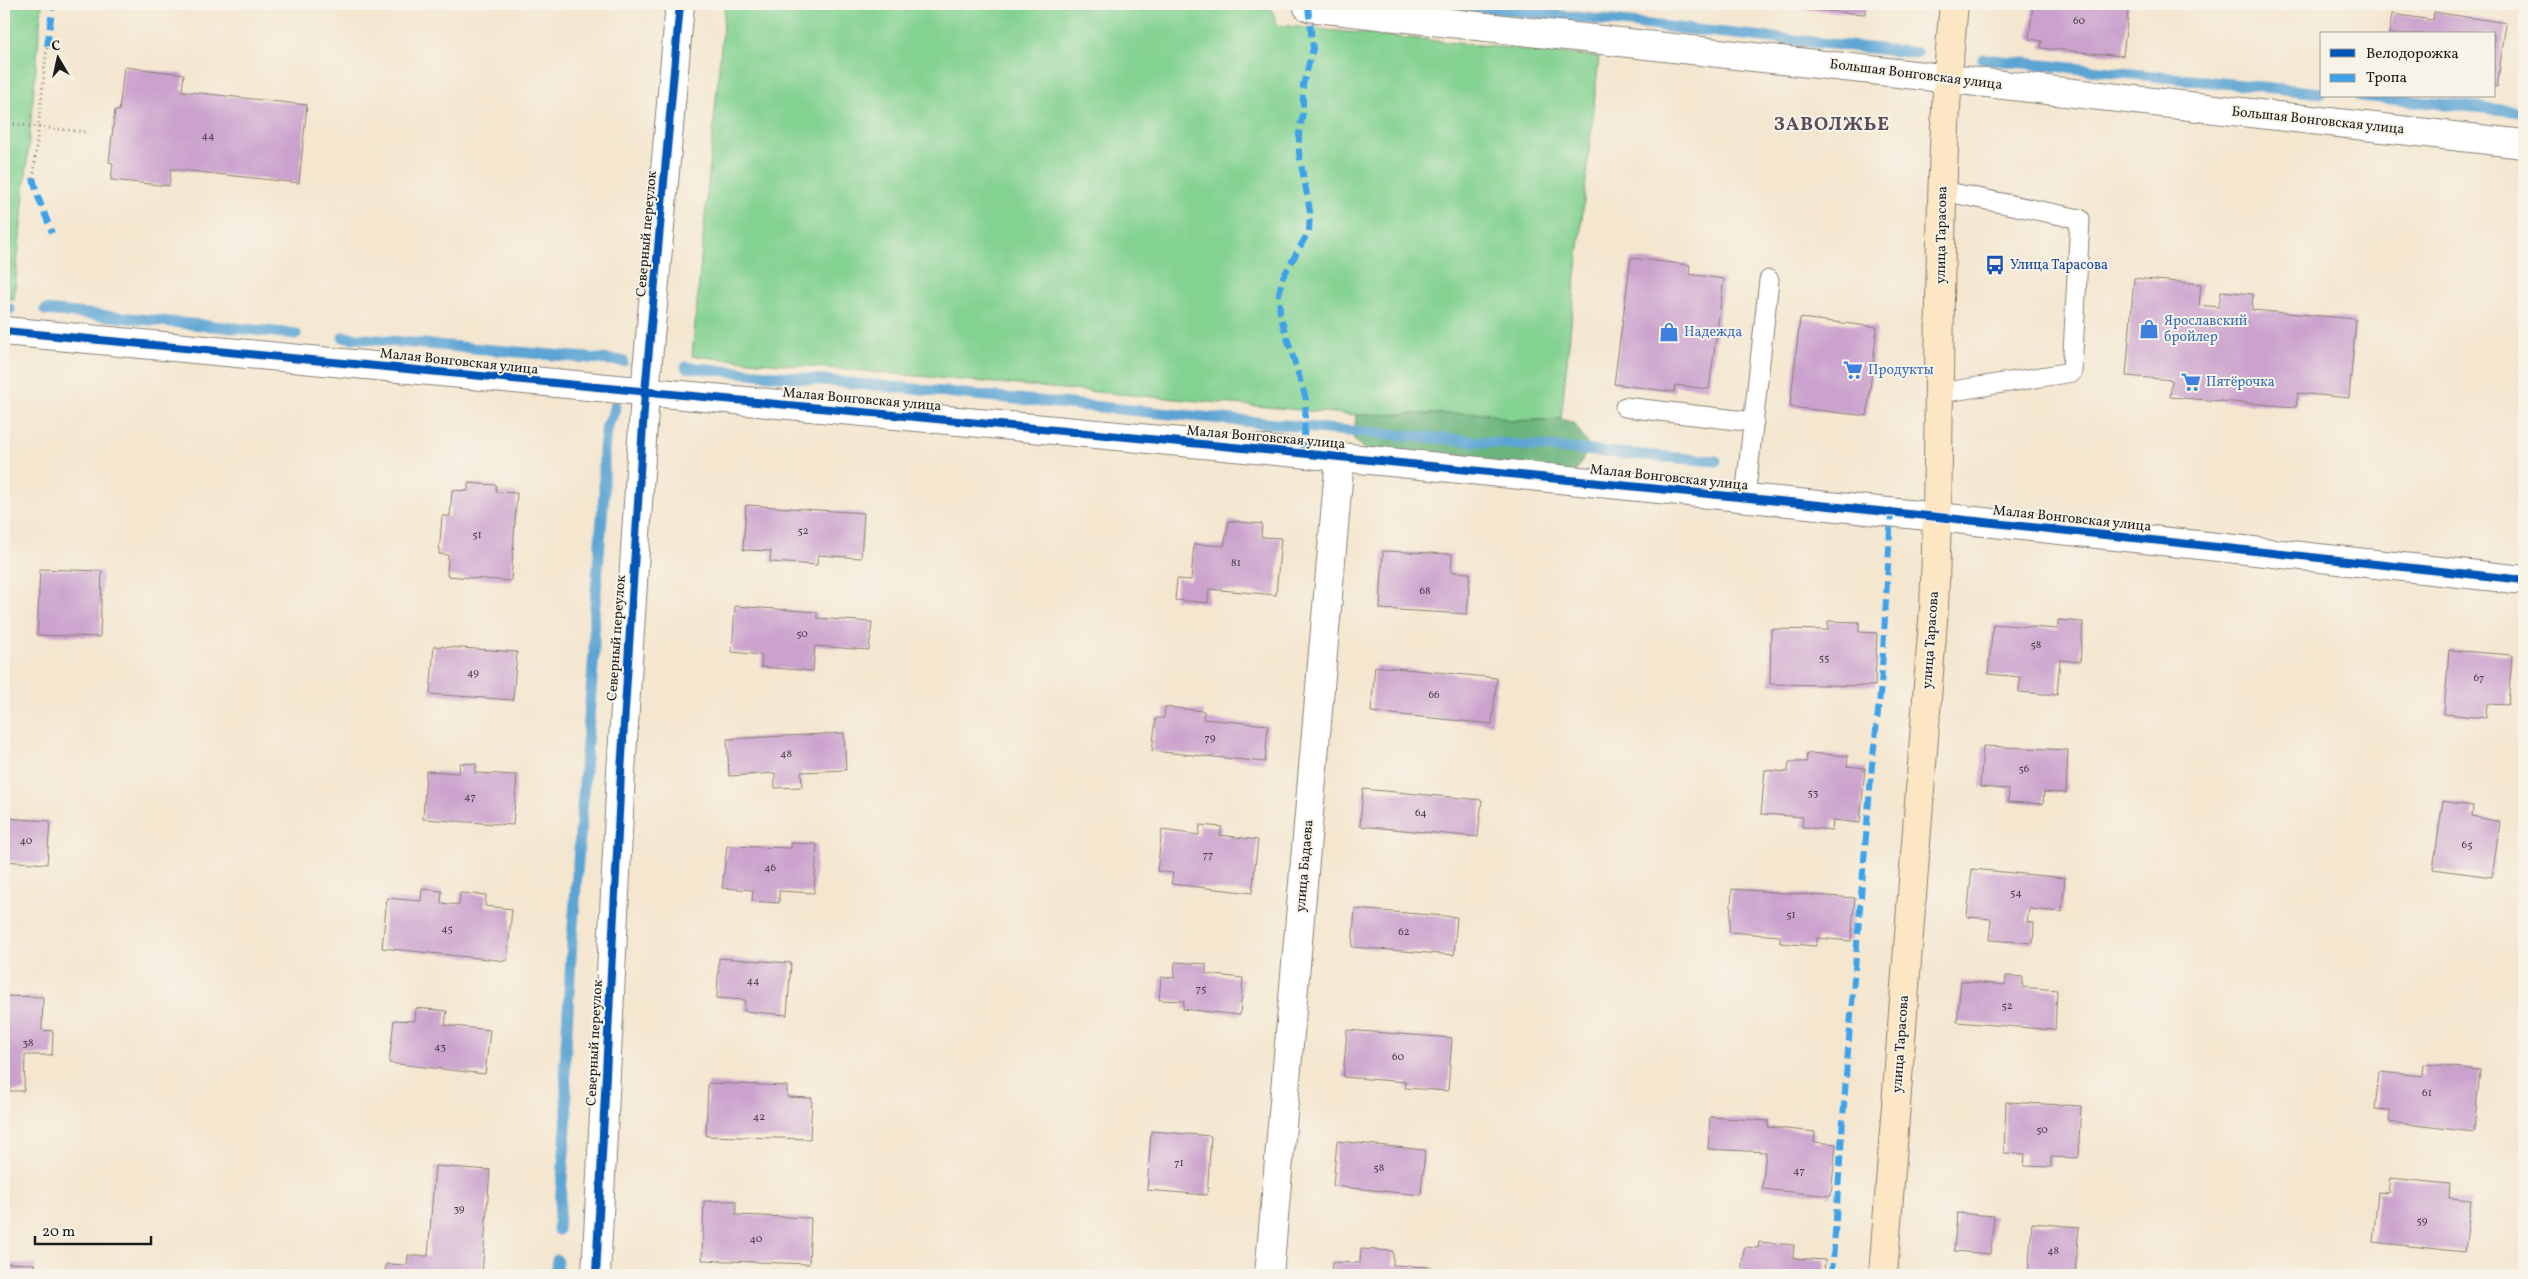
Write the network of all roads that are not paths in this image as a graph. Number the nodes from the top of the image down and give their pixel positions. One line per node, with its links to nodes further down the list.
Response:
1 (680, 4): 9 (street, Северный переулок)
2 (1954, 4): 4 (street, улица Тарасова)
3 (1308, 5): 4 (street, Большая Вонговская улица)
4 (1947, 79): 5 (street, Большая Вонговская улица); 6 (street, улица Тарасова)
5 (2524, 144)
6 (1943, 191): 10 (street, улица Тарасова); 10 (lane)
7 (1769, 280): 12 (lane)
8 (4, 331): 9 (street, Малая Вонговская улица)
9 (645, 393): 13 (street, Малая Вонговская улица); 17 (street, Северный переулок)
10 (1940, 393): 15 (street, улица Тарасова)
11 (1625, 407): 12 (lane)
12 (1754, 422): 14 (lane)
13 (1340, 457): 14 (street, Малая Вонговская улица); 18 (street, улица Бадаева)
14 (1745, 498): 15 (street, Малая Вонговская улица)
15 (1938, 517): 16 (street, Малая Вонговская улица); 19 (street, улица Тарасова)
16 (2524, 580)
17 (596, 1275)
18 (1269, 1275)
19 (1883, 1275)

